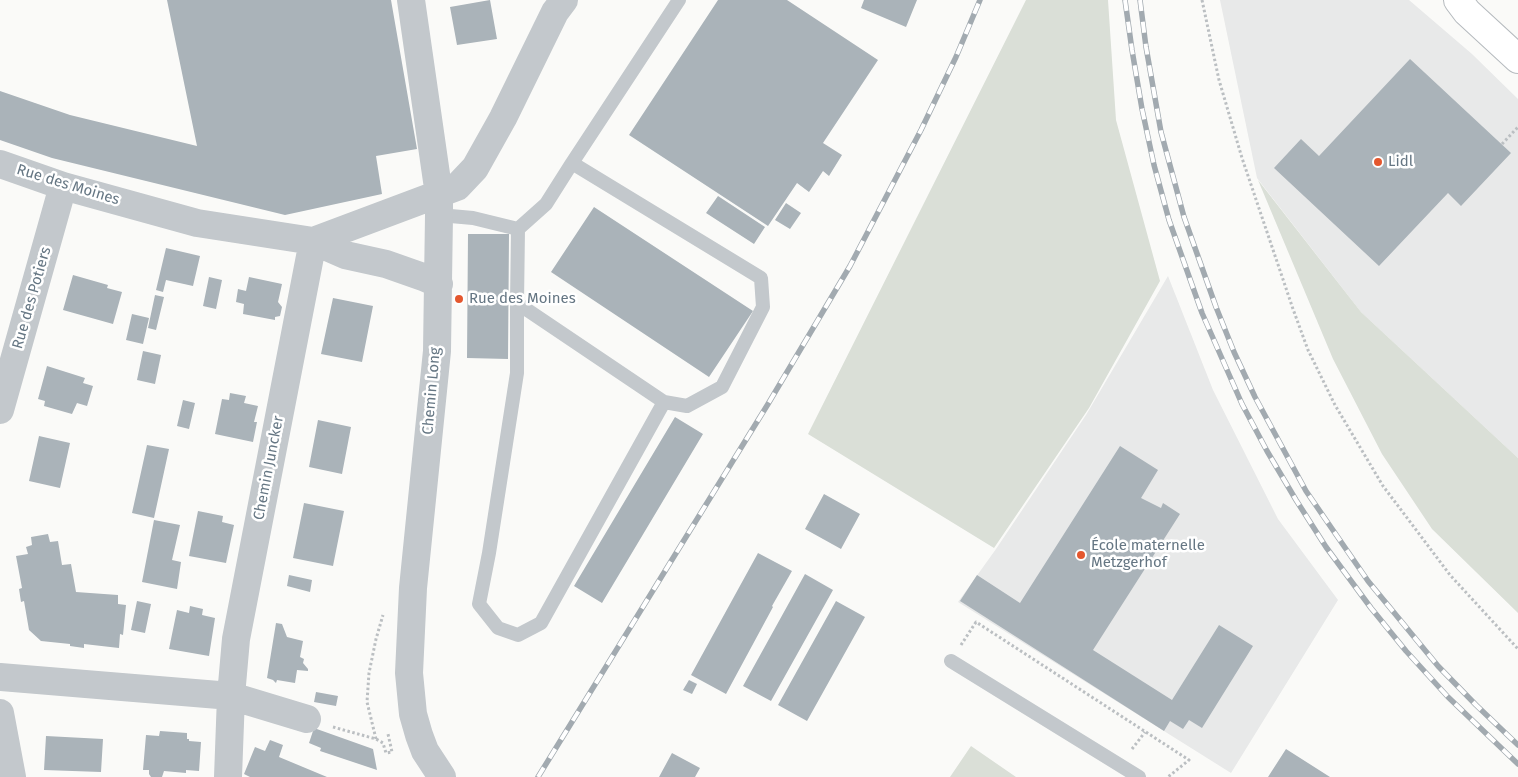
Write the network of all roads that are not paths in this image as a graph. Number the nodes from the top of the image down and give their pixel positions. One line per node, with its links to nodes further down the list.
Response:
1 (411, 0): 9 (street, Chemin Long)
2 (564, 0): 9 (street, Rue des Moines)
3 (680, 0): 6 (lane)
4 (1458, 0): 5 (main road)
5 (1518, 59)
6 (572, 163): 10 (lane); 14 (lane)
7 (0, 164): 8 (street, Rue des Moines)
8 (63, 186): 11 (street, Rue des Moines); 15 (street, Rue des Potiers)
9 (439, 205): 10 (lane); 11 (street, Rue des Moines); 12 (street, Chemin Long)
10 (518, 229): 13 (lane)
11 (313, 241): 12 (street, Rue des Moines); 18 (street, Chemin Juncker)
12 (439, 284): 23 (street, Chemin Long)
13 (518, 303): 14 (lane); 14 (lane)
14 (664, 402)
15 (0, 410)
16 (951, 661): 24 (lane)
17 (0, 677): 18 (street)
18 (231, 696): 20 (street); 22 (street, Chemin Juncker)
19 (0, 717): 21 (street)
20 (307, 719)
21 (12, 777)
22 (228, 777)
23 (442, 777)
24 (1139, 777)

